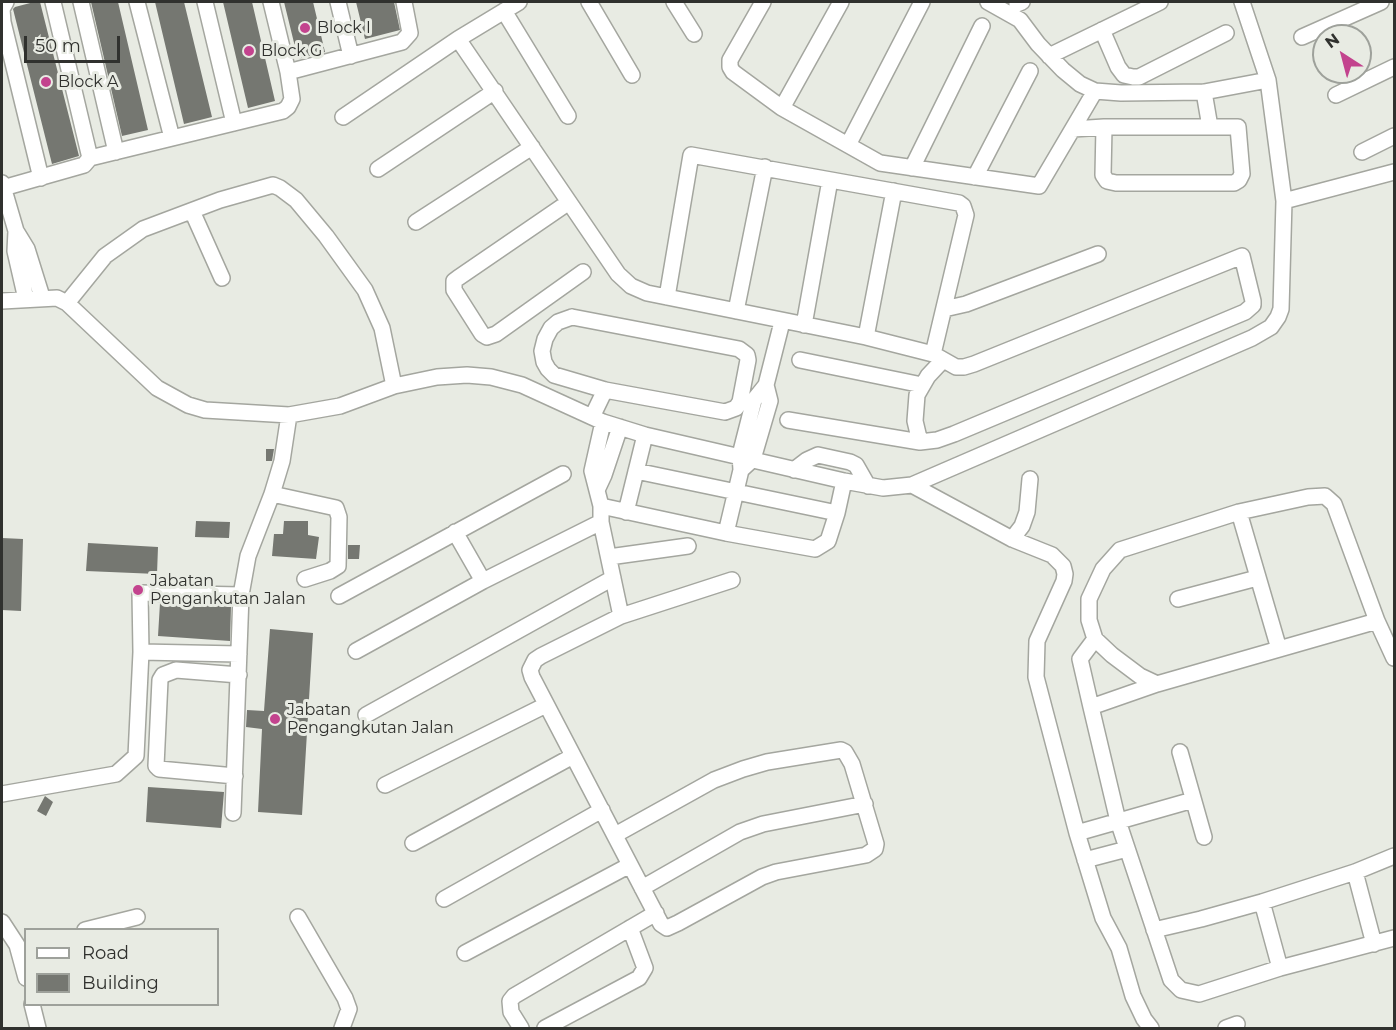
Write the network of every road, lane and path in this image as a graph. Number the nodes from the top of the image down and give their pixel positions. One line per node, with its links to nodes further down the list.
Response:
1 (6, 2): 22 (street)
2 (53, 2): 53 (street)
3 (81, 2): 51 (street)
4 (137, 2): 48 (street)
5 (205, 2): 43 (street)
6 (271, 2): 33 (street)
7 (338, 2): 29 (street)
8 (404, 2): 29 (street)
9 (519, 2): 20 (street)
10 (589, 2): 34 (street)
11 (674, 2): 26 (street)
12 (763, 2): 40 (street)
13 (841, 2): 40 (street)
14 (922, 2): 49 (street)
15 (988, 2): 21 (street)
16 (1018, 2): 21 (street)
17 (1160, 2): 24 (street)
18 (1242, 2): 35 (street)
19 (1381, 2): 27 (street)
20 (504, 11): 28 (street); 41 (street)
21 (1020, 20): 30 (street)
22 (2, 23): 59 (street)
23 (982, 26): 55 (street)
24 (1102, 30): 25 (street); 30 (street)
25 (1226, 33)
26 (694, 34)
27 (1302, 37)
28 (458, 39): 36 (street); 42 (street)
29 (351, 56): 33 (street)
30 (1049, 56): 37 (street)
31 (1395, 67): 39 (street)
32 (1030, 71): 58 (street)
33 (288, 72): 43 (street)
34 (632, 75)
35 (1268, 80): 38 (street); 63 (street)
36 (495, 91): 50 (street); 56 (street)
37 (1095, 91): 38 (street); 46 (street)
38 (1204, 92): 45 (street)
39 (1336, 95)
40 (782, 108): 49 (street)
41 (568, 116)
42 (343, 117)
43 (234, 123): 48 (street)
44 (1104, 127): 45 (street); 45 (street); 46 (street)
45 (1210, 127)
46 (1073, 129): 58 (street)
47 (1395, 136): 52 (street)
48 (172, 138): 51 (street)
49 (848, 145): 55 (street)
50 (532, 147): 64 (street); 66 (street)
51 (116, 152): 53 (street)
52 (1362, 152)
53 (90, 158): 59 (street)
54 (765, 167): 60 (street); 72 (street); 77 (street)
55 (912, 168): 58 (street)
56 (378, 169)
57 (1395, 172): 63 (street)
58 (975, 177)
59 (41, 178): 61 (street)
60 (830, 180): 62 (street); 79 (street)
61 (2, 185): 67 (street)
62 (894, 191): 76 (street); 80 (street)
63 (1284, 201): 98 (street)
64 (569, 202): 69 (street); 72 (street)
65 (192, 211): 70 (street); 75 (street); 84 (street)
66 (416, 222)
67 (16, 231): 71 (street); 73 (street)
68 (1098, 254): 76 (street)
69 (583, 273)
70 (222, 278)
71 (42, 297): 73 (street); 75 (street)
72 (667, 297): 77 (street)
73 (26, 299): 74 (street)
74 (2, 301)
75 (67, 303): 86 (street)
76 (944, 309): 81 (street)
77 (736, 311): 78 (street)
78 (782, 321): 79 (street); 92 (street)
79 (804, 325): 80 (street)
80 (866, 337): 81 (street)
81 (938, 357): 83 (street); 91 (street)
82 (800, 360): 83 (street)
83 (922, 385): 91 (street)
84 (394, 386): 86 (street); 87 (street)
85 (605, 390): 85 (street); 87 (street)
86 (289, 415): 102 (street)
87 (598, 419): 89 (street); 100 (street)
88 (788, 420): 91 (street)
89 (620, 427): 90 (street); 100 (street)
90 (645, 435): 92 (street); 94 (street)
91 (920, 442)
92 (745, 461): 93 (street); 101 (street)
93 (794, 470): 97 (street); 99 (street)
94 (636, 471): 101 (street); 104 (street)
95 (563, 474): 108 (street)
96 (1030, 479): 110 (street)
97 (844, 482): 99 (street); 106 (street)
98 (912, 485): 99 (street); 110 (street)
99 (868, 486)
100 (597, 490): 103 (street)
101 (736, 492): 106 (street); 109 (street)
102 (272, 494): 115 (street); 118 (street)
103 (601, 506): 104 (street); 107 (street)
104 (626, 512): 109 (street)
105 (1239, 512): 114 (street); 122 (street); 123 (street)
106 (837, 513): 109 (street)
107 (601, 522): 112 (street); 117 (street)
108 (455, 532): 117 (street); 119 (street)
109 (726, 533)
110 (1012, 539): 144 (street)
111 (688, 546): 112 (street)
112 (609, 557): 113 (street)
113 (613, 578): 121 (street); 133 (street)
114 (1257, 578): 120 (street); 124 (street)
115 (305, 579)
116 (732, 580): 121 (street)
117 (483, 581): 125 (street)
118 (241, 595): 126 (street); 127 (street)
119 (339, 596)
120 (1178, 599)
121 (621, 616): 131 (street)
122 (1377, 621): 124 (street); 128 (street)
123 (1095, 639): 130 (street); 132 (street)
124 (1279, 649): 130 (street)
125 (356, 651)
126 (141, 652): 127 (street); 138 (street)
127 (239, 654): 129 (street)
128 (1395, 658)
129 (239, 675): 136 (street); 136 (street)
130 (1158, 684): 132 (street)
131 (546, 705): 135 (street); 137 (street)
132 (1091, 707): 143 (street)
133 (366, 715)
134 (1180, 752): 139 (street)
135 (573, 756): 141 (street); 147 (street)
136 (235, 776): 142 (street)
137 (385, 785)
138 (2, 794)
139 (1193, 800): 143 (street); 146 (street)
140 (864, 804): 145 (street); 153 (street); 156 (street)
141 (602, 810): 145 (street); 154 (street)
142 (233, 813)
143 (1118, 821): 144 (street); 148 (street)
144 (1077, 833): 150 (street)
145 (615, 835): 151 (street)
146 (1204, 837)
147 (412, 843)
148 (1127, 849): 150 (street); 162 (street)
149 (1395, 856): 152 (street)
150 (1085, 860): 174 (street)
151 (630, 865): 153 (street); 166 (street)
152 (1355, 872): 155 (street); 165 (street)
153 (642, 888): 156 (street)
154 (444, 899)
155 (1263, 902): 162 (street); 168 (street)
156 (656, 913): 161 (street)
157 (298, 917): 171 (street)
158 (137, 918): 160 (street)
159 (2, 921): 164 (street)
160 (94, 928)
161 (630, 928): 172 (street); 173 (street)
162 (1154, 930): 168 (street)
163 (1395, 938): 165 (street)
164 (21, 944): 167 (street)
165 (1374, 944): 168 (street)
166 (465, 953)
167 (24, 964)
168 (1280, 968)
169 (32, 1006): 170 (street)
170 (38, 1029)
171 (342, 1029)
172 (521, 1029)
173 (545, 1029)
174 (1151, 1029)

